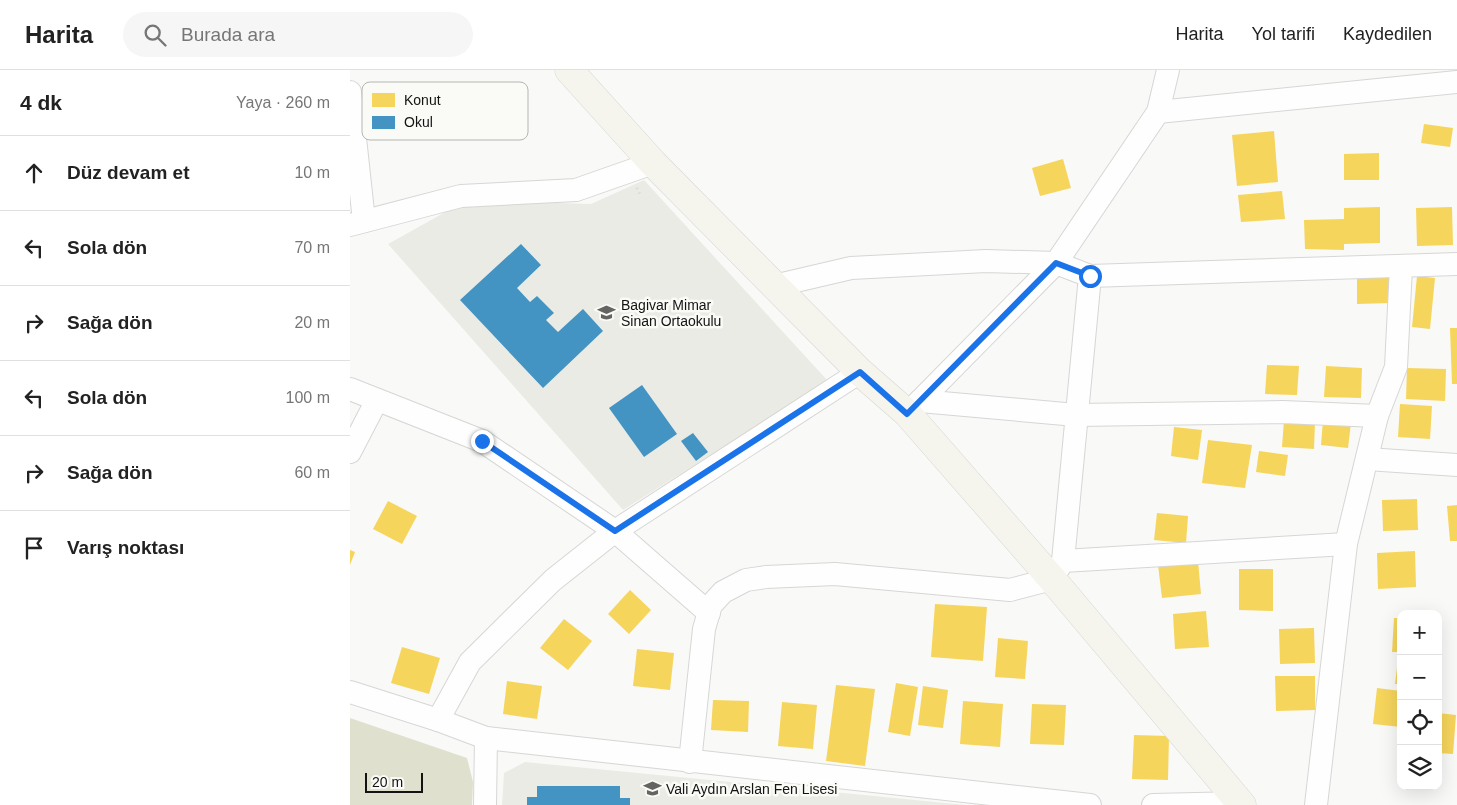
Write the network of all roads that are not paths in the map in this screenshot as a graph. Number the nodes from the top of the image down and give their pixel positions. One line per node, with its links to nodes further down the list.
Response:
1 (569, 70): 6 (street)
2 (1168, 70): 5 (street)
3 (1457, 82): 5 (street)
4 (350, 92): 7 (street)
5 (1158, 112): 8 (street)
6 (653, 164): 7 (street); 12 (street)
7 (357, 223)
8 (1056, 263): 11 (street); 12 (street); 16 (street)
9 (1457, 264): 10 (street)
10 (1401, 266): 11 (street); 18 (street)
11 (1090, 276): 17 (street)
12 (774, 286): 13 (street)
13 (860, 372): 16 (street); 22 (street)
14 (350, 388): 15 (street)
15 (378, 400): 19 (street); 22 (street)
16 (913, 407): 17 (street); 24 (street)
17 (1076, 415): 18 (street); 24 (street)
18 (1377, 416): 20 (street)
19 (350, 452)
20 (1366, 459): 21 (street); 23 (street)
21 (1457, 465)
22 (615, 531): 25 (street); 27 (street)
23 (1346, 544): 24 (street); 34 (street)
24 (1057, 570): 25 (street); 30 (street)
25 (709, 612): 29 (street)
26 (350, 692): 27 (street)
27 (438, 720): 28 (street)
28 (486, 738): 29 (street); 31 (street)
29 (690, 762): 32 (street)
30 (1241, 804): 33 (street)
31 (485, 805)
32 (1090, 805)
33 (1153, 805)
34 (1316, 805)

